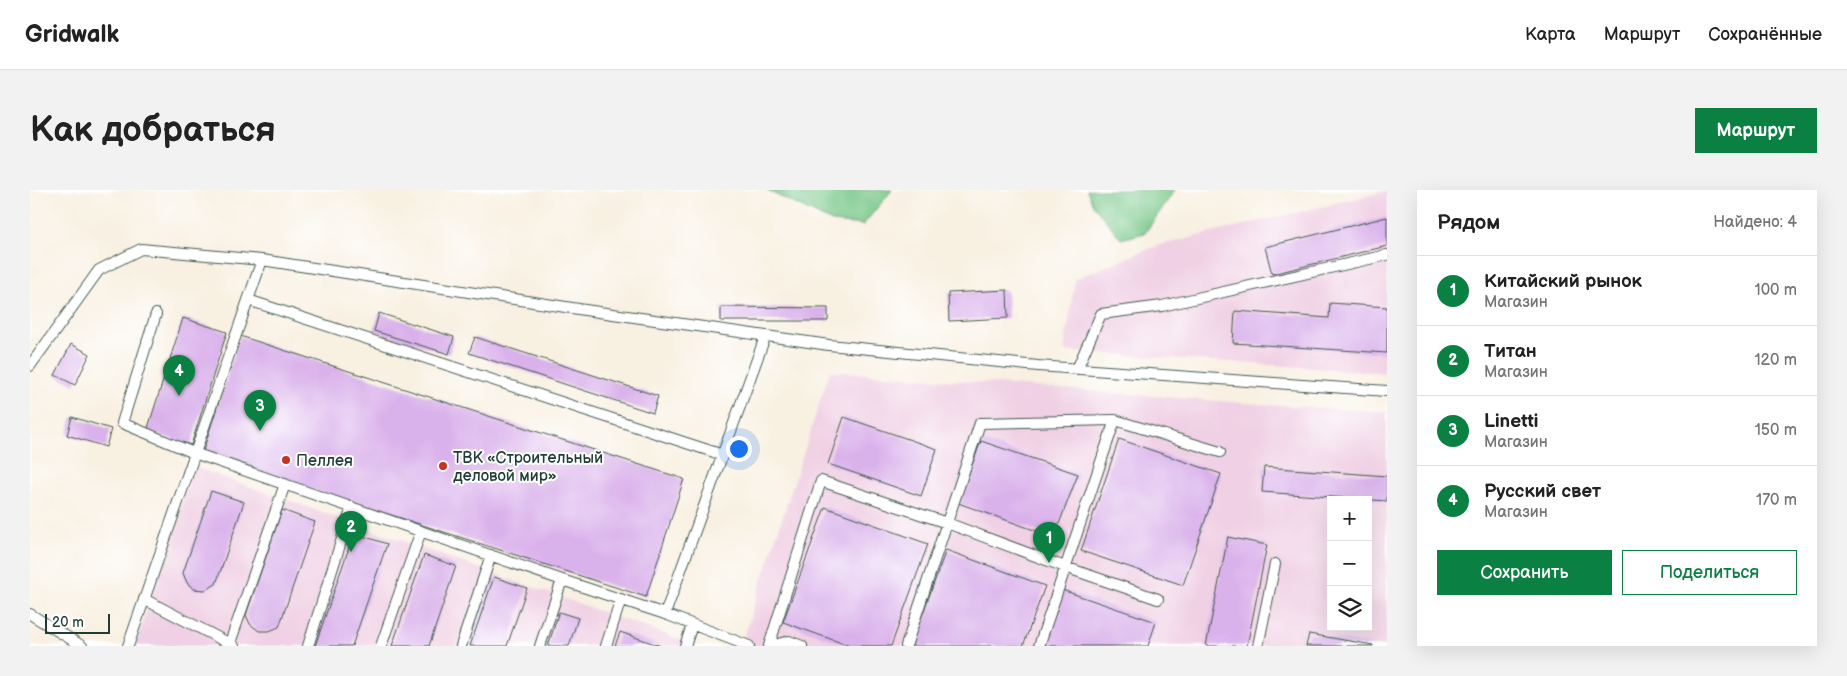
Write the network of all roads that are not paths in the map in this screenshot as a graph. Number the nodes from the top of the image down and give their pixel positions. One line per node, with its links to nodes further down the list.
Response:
1 (1387, 255): 8 (lane)
2 (262, 260): 3 (lane); 5 (lane); 6 (lane)
3 (248, 300): 12 (lane); 13 (lane)
4 (156, 314): 12 (lane)
5 (765, 337): 8 (lane); 13 (lane)
6 (34, 353): 7 (lane)
7 (30, 366)
8 (1077, 369): 9 (lane)
9 (1387, 391)
10 (1115, 420): 11 (lane); 16 (lane); 20 (lane)
11 (1220, 452)
12 (194, 453): 14 (lane); 22 (lane)
13 (723, 455): 26 (lane)
14 (285, 484): 15 (lane); 28 (lane)
15 (352, 507): 17 (lane); 32 (lane)
16 (947, 523): 20 (lane); 38 (lane); 40 (lane)
17 (421, 531): 18 (lane); 33 (lane)
18 (491, 555): 21 (lane); 34 (lane)
19 (1275, 564): 42 (lane)
20 (1065, 567): 24 (lane); 41 (lane)
21 (562, 580): 23 (lane); 35 (lane)
22 (144, 599): 28 (lane); 31 (lane)
23 (621, 599): 26 (lane); 36 (lane)
24 (1158, 599)
25 (30, 614): 30 (lane)
26 (665, 614): 27 (lane)
27 (692, 624): 29 (lane); 37 (lane)
28 (232, 645)
29 (744, 645)
30 (82, 646)
31 (128, 646)
32 (308, 646)
33 (380, 646)
34 (461, 646)
35 (540, 646)
36 (606, 646)
37 (685, 646)
38 (770, 646): 39 (lane)
39 (802, 646)
40 (906, 646)
41 (1038, 646)
42 (1258, 646)

